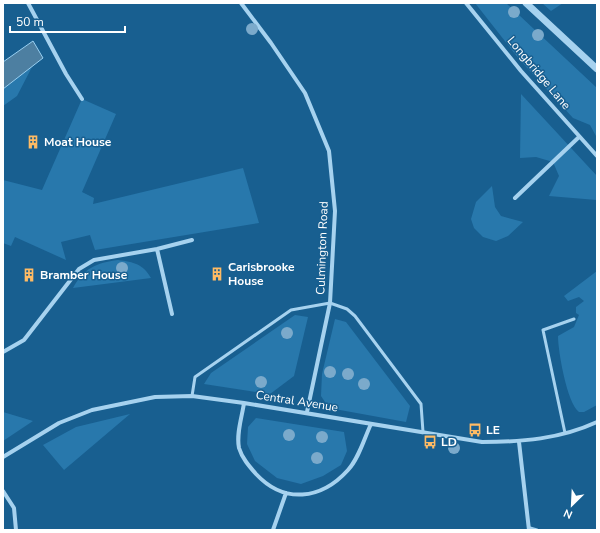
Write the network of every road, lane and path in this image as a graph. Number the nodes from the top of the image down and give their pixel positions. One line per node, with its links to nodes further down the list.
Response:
1 (28, 3): 6 (street)
2 (241, 3): 12 (street, Culmington Road)
3 (466, 3): 7 (street, Longbridge Lane)
4 (526, 3): 5 (street)
5 (597, 69)
6 (82, 99)
7 (580, 137): 8 (street, Longbridge Lane); 9 (street)
8 (597, 156)
9 (515, 198)
10 (192, 240): 11 (street)
11 (157, 249): 13 (street); 15 (street)
12 (330, 303): 16 (lane, Culmington Road); 18 (street, Culmington Road); 21 (lane, Culmington Road)
13 (172, 314)
14 (574, 319): 22 (lane)
15 (3, 352)
16 (192, 396): 17 (street, Central Avenue); 24 (street, Central Avenue)
17 (244, 403): 18 (street, Central Avenue); 26 (street)
18 (307, 412): 20 (street, Central Avenue)
19 (597, 422): 22 (street, Central Avenue)
20 (371, 424): 21 (street, Central Avenue); 26 (street)
21 (423, 432): 23 (street, Central Avenue)
22 (565, 433): 23 (street, Central Avenue)
23 (519, 442): 27 (street)
24 (3, 457)
25 (3, 491): 28 (street)
26 (286, 493): 29 (street)
27 (530, 529): 30 (lane)
28 (16, 530)
29 (273, 530)
30 (537, 530)

